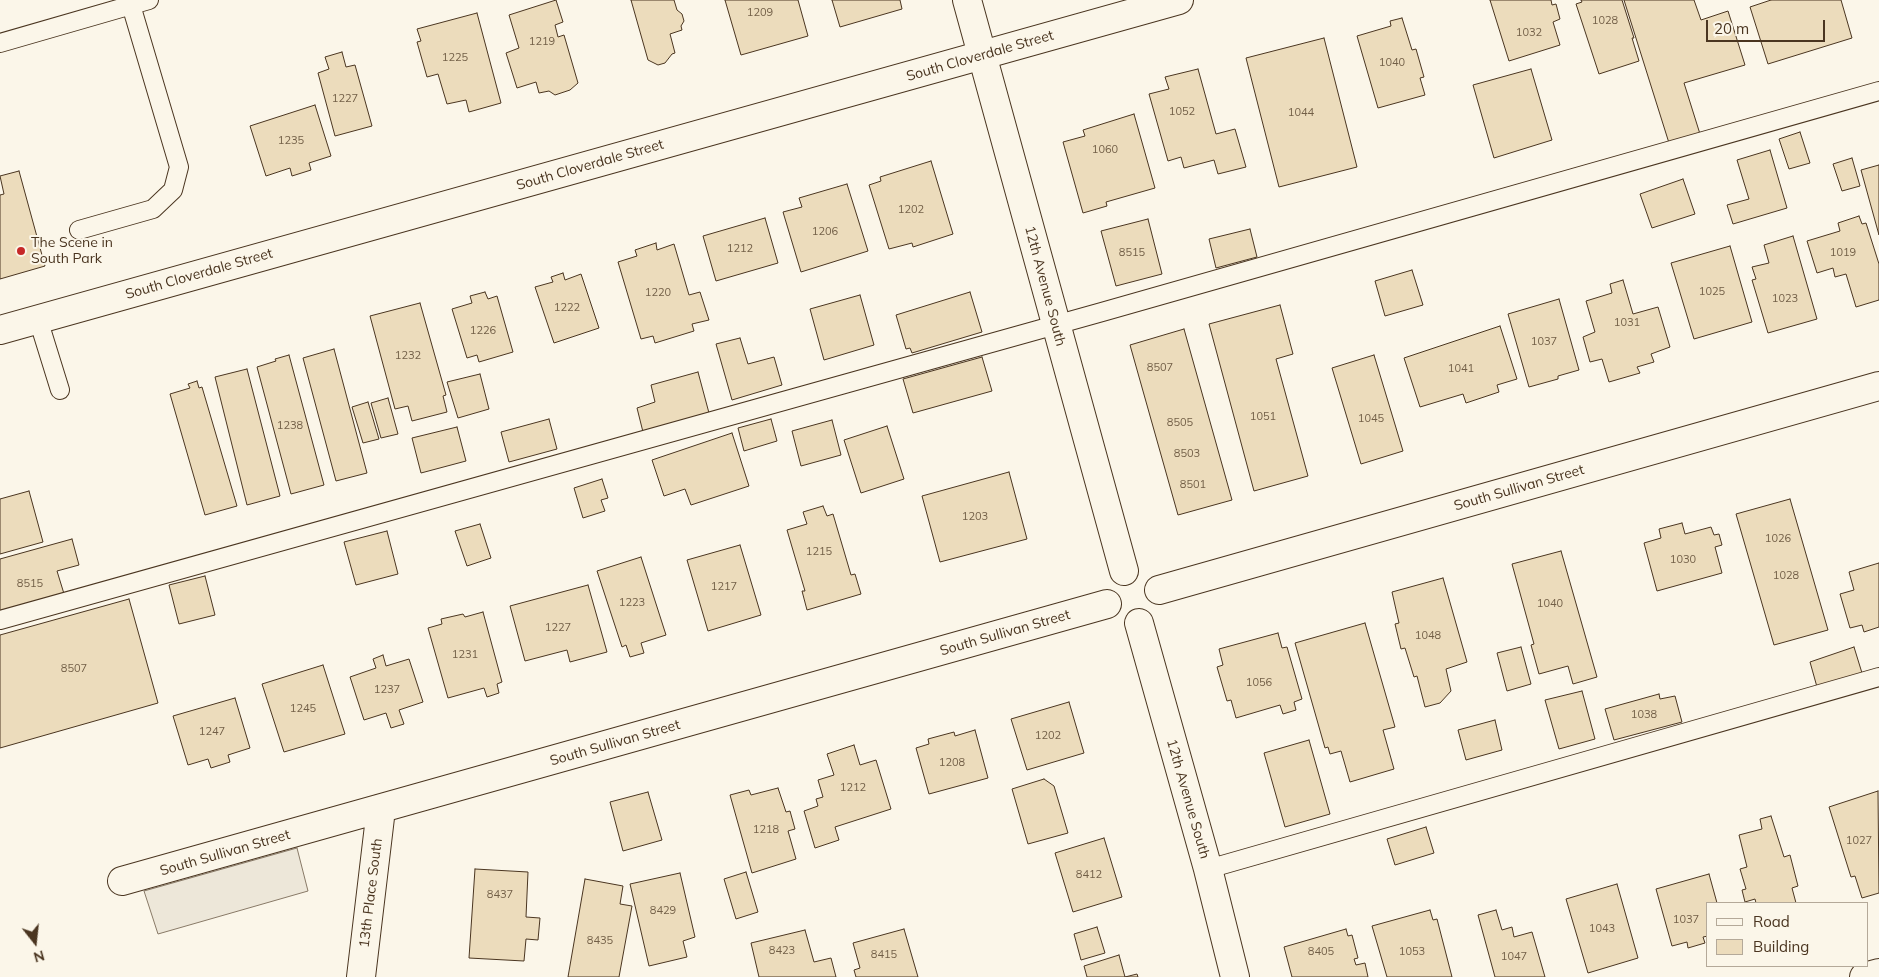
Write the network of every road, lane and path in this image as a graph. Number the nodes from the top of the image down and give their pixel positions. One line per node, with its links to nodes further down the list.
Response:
1 (149, 0): 4 (lane)
2 (967, 0): 6 (street, 12th Avenue South)
3 (1179, 0): 6 (street, South Cloverdale Street)
4 (132, 5): 5 (lane); 8 (lane)
5 (0, 42)
6 (982, 56): 9 (street, South Cloverdale Street); 10 (street, 12th Avenue South)
7 (1879, 91): 10 (lane)
8 (79, 230)
9 (38, 320): 11 (street, South Cloverdale Street); 13 (lane)
10 (1055, 324): 14 (street, 12th Avenue South); 17 (lane)
11 (0, 330)
12 (1879, 386): 15 (street, South Sullivan Street)
13 (60, 390)
14 (1124, 572): 15 (street); 16 (street)
15 (1159, 590): 18 (street)
16 (1107, 604): 18 (street); 20 (street, South Sullivan Street)
17 (0, 620)
18 (1139, 623): 21 (street, 12th Avenue South)
19 (1879, 677): 21 (lane)
20 (381, 809): 22 (street, South Sullivan Street); 24 (street, 13th Place South)
21 (1208, 869): 25 (street, 12th Avenue South)
22 (122, 881)
23 (1879, 973): 26 (street)
24 (361, 977)
25 (1235, 977)
26 (1864, 977)

